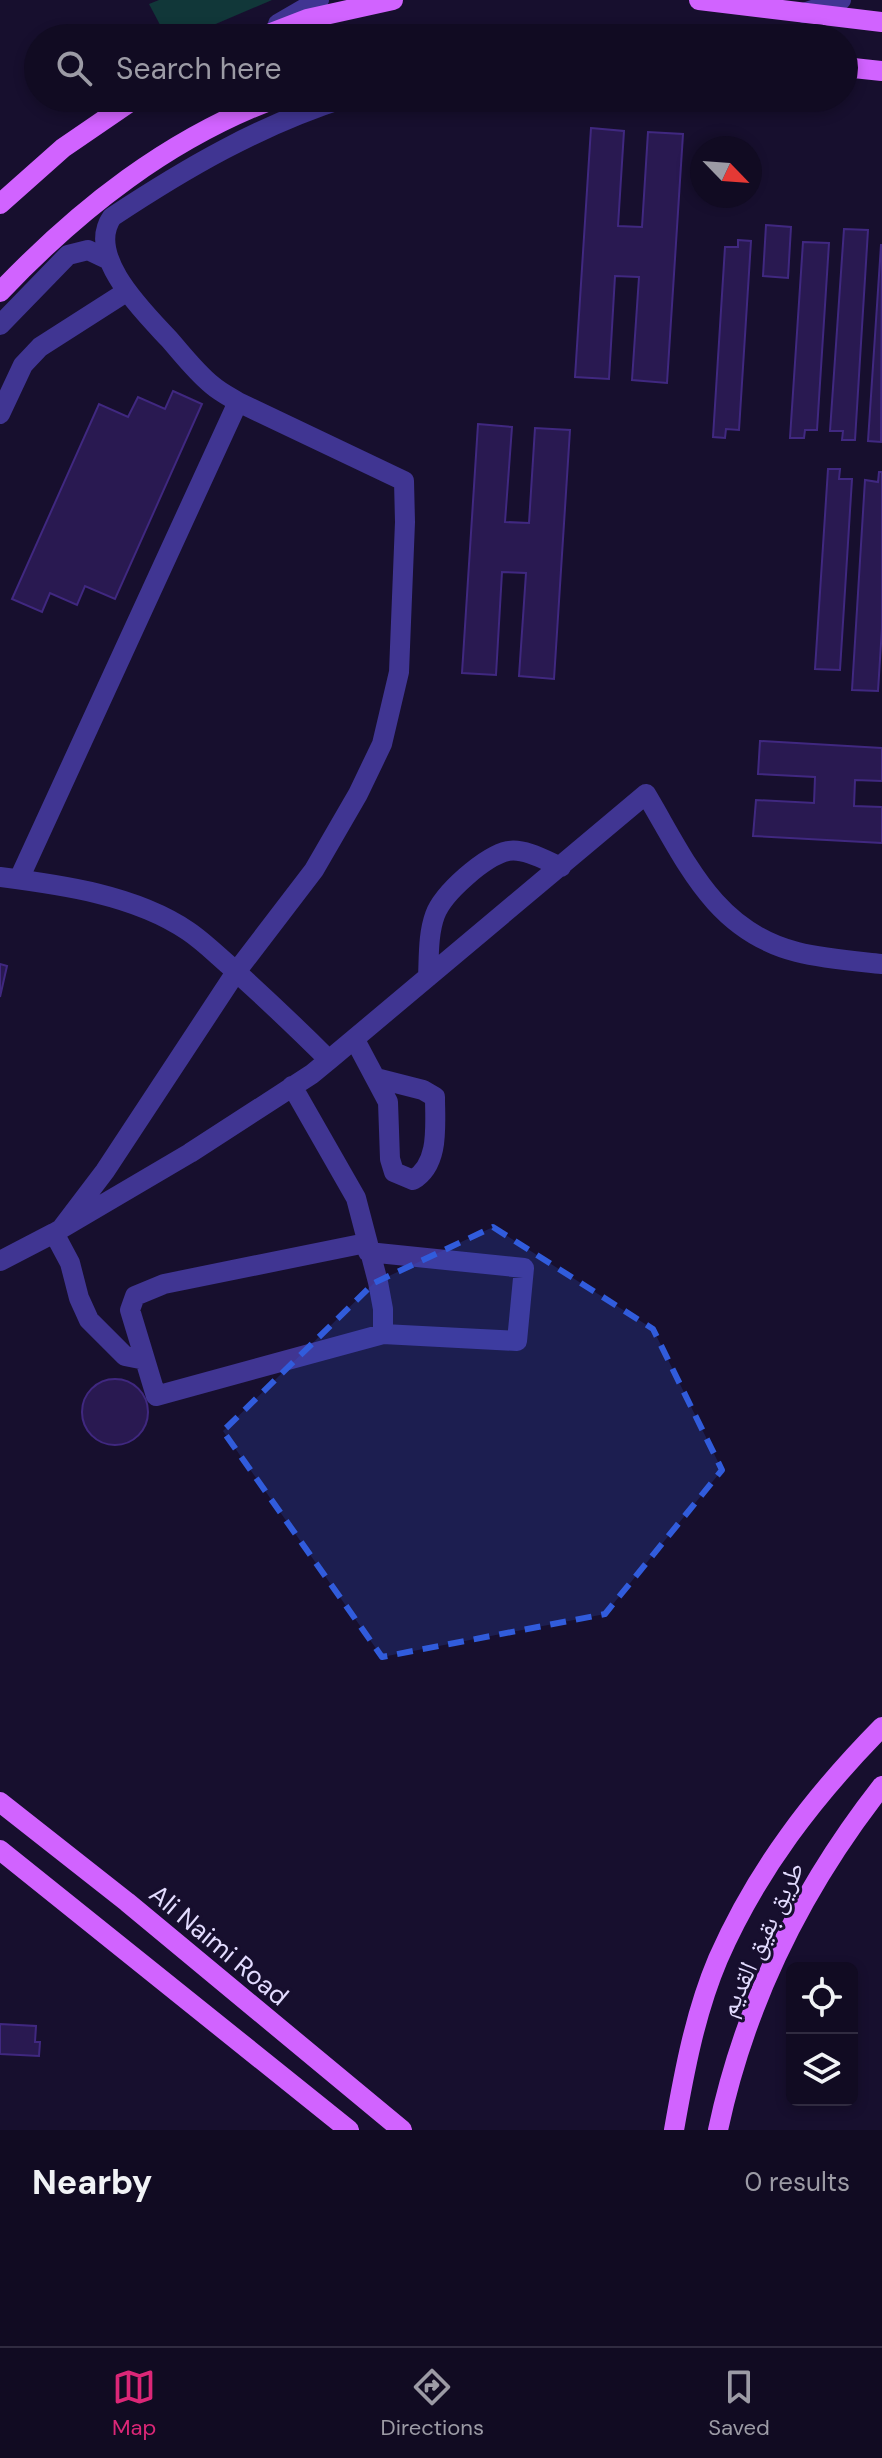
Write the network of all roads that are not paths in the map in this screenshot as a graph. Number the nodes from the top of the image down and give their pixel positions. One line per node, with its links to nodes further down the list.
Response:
1 (319, 0): 7 (street)
2 (393, 0): 8 (main road)
3 (699, 0): 5 (main road)
4 (841, 0): 5 (street)
5 (804, 13): 6 (main road)
6 (882, 22)
7 (279, 24)
8 (294, 24)
9 (858, 68): 10 (main road)
10 (882, 71)
11 (116, 112): 14 (main road)
12 (246, 112): 16 (main road)
13 (305, 112): 15 (street)
14 (0, 204)
15 (109, 260): 17 (street); 18 (street)
16 (0, 292)
17 (126, 292): 19 (street); 20 (street)
18 (0, 325)
19 (238, 402): 22 (street); 24 (street)
20 (0, 414)
21 (561, 867): 23 (street); 25 (street); 25 (street)
22 (9, 878): 24 (street)
23 (882, 964)
24 (236, 972): 27 (street); 30 (street)
25 (428, 977): 26 (street)
26 (355, 1040): 27 (street); 28 (street)
27 (329, 1060): 29 (street)
28 (376, 1078): 28 (street)
29 (292, 1086): 30 (street); 31 (street)
30 (58, 1231): 32 (street); 34 (street)
31 (367, 1248): 33 (street); 33 (street); 34 (street)
32 (0, 1261)
33 (383, 1334): 34 (street)
34 (145, 1360)
35 (882, 1727): 41 (main road, طريق بقيق القديم)
36 (882, 1786): 42 (main road, طريق بقيق القديم)
37 (0, 1802): 40 (main road, Ali Naimi Road)
38 (0, 1850): 39 (main road)
39 (349, 2130)
40 (402, 2130)
41 (674, 2130)
42 (718, 2130)

